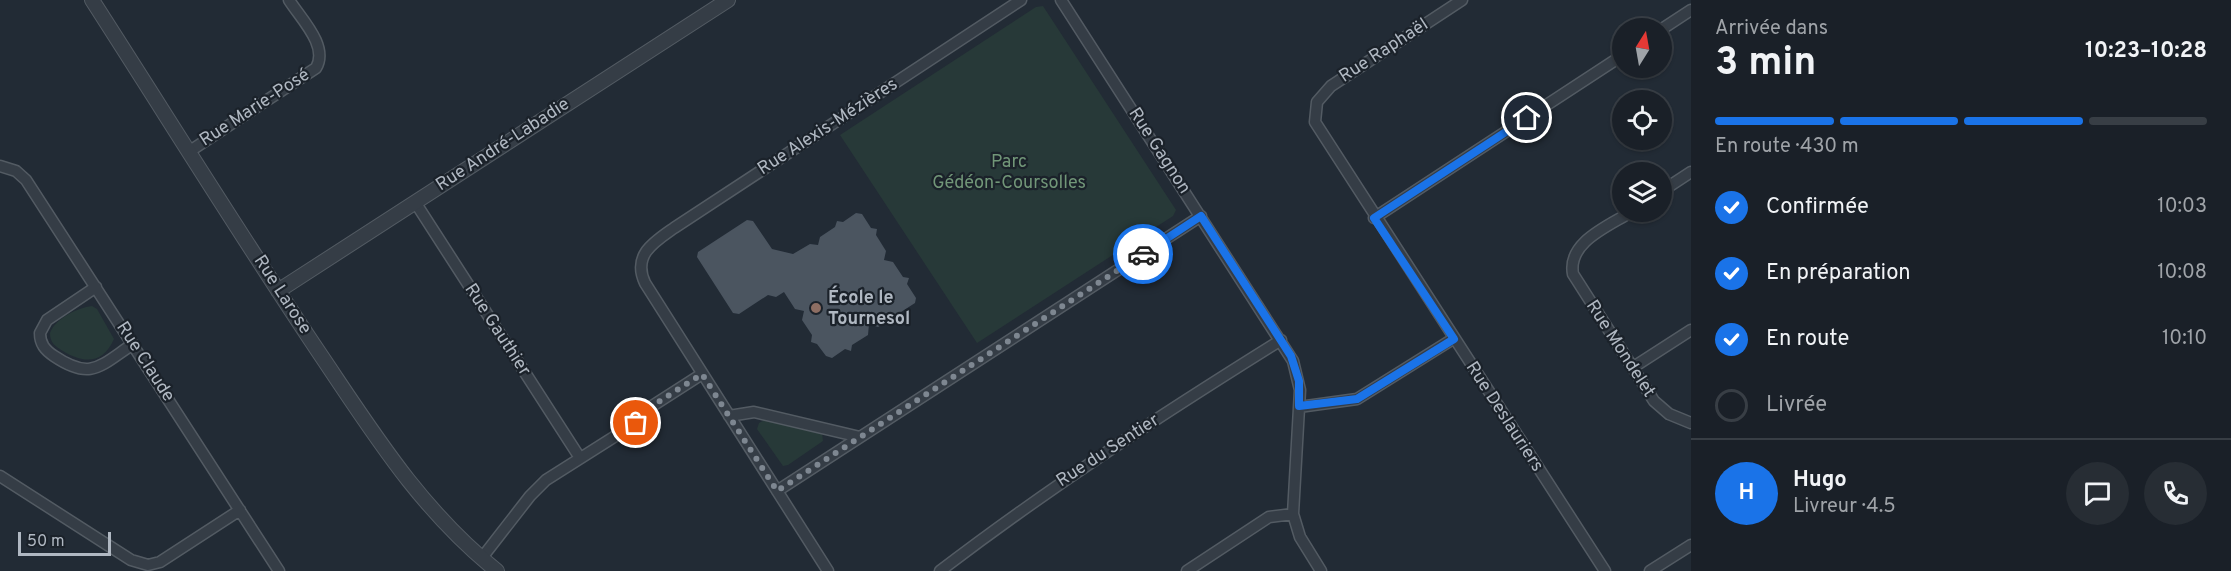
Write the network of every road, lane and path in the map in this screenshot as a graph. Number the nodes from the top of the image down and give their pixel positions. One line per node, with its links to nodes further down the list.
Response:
1 (92, 0): 12 (street, Rue Larose)
2 (289, 0): 12 (street, Rue Marie-Posé)
3 (728, 0): 7 (street, Rue André-Labadie)
4 (1021, 0): 27 (street, Rue Alexis-Mézières)
5 (1060, 0): 17 (street, Rue Gagnon)
6 (1462, 0): 11 (street, Rue Raphaël)
7 (713, 4): 16 (street, Rue André-Labadie)
8 (1691, 10): 9 (street)
9 (1672, 22)
10 (1612, 62): 18 (street)
11 (1314, 110): 18 (street, Rue Deslauriers)
12 (190, 151): 21 (street, Rue Larose)
13 (0, 166): 20 (street, Rue Claude)
14 (1691, 172): 15 (street)
15 (1672, 184)
16 (415, 202): 21 (street, Rue André-Labadie); 32 (street, Rue Gauthier)
17 (1201, 216): 24 (street, Rue Gagnon); 31 (street)
18 (1374, 218): 23 (street, Rue Deslauriers)
19 (1615, 222): 26 (street, Rue Mondelet)
20 (96, 287): 25 (street, Rue Claude); 25 (street)
21 (278, 291): 38 (street, Rue Larose)
22 (1691, 330): 26 (street)
23 (1454, 339): 28 (street); 45 (street, Rue Deslauriers)
24 (1281, 340): 28 (street, Rue Gagnon); 42 (street, Rue du Sentier)
25 (133, 344): 35 (street, Rue Claude)
26 (1632, 368): 30 (street, Rue Mondelet)
27 (702, 374): 29 (street); 32 (street)
28 (1299, 406): 36 (street, Rue Gagnon)
29 (729, 416): 31 (street); 34 (street)
30 (1691, 423)
31 (860, 437): 34 (street)
32 (580, 458): 38 (street)
33 (0, 476): 35 (street)
34 (777, 491): 41 (street)
35 (240, 510): 39 (street, Rue Claude)
36 (1293, 514): 43 (street); 44 (street, Rue Gagnon)
37 (1691, 545): 46 (street)
38 (482, 559): 40 (street, Rue Larose)
39 (279, 571)
40 (497, 571)
41 (828, 571)
42 (940, 571)
43 (1187, 571)
44 (1321, 571)
45 (1605, 571)
46 (1650, 571)

